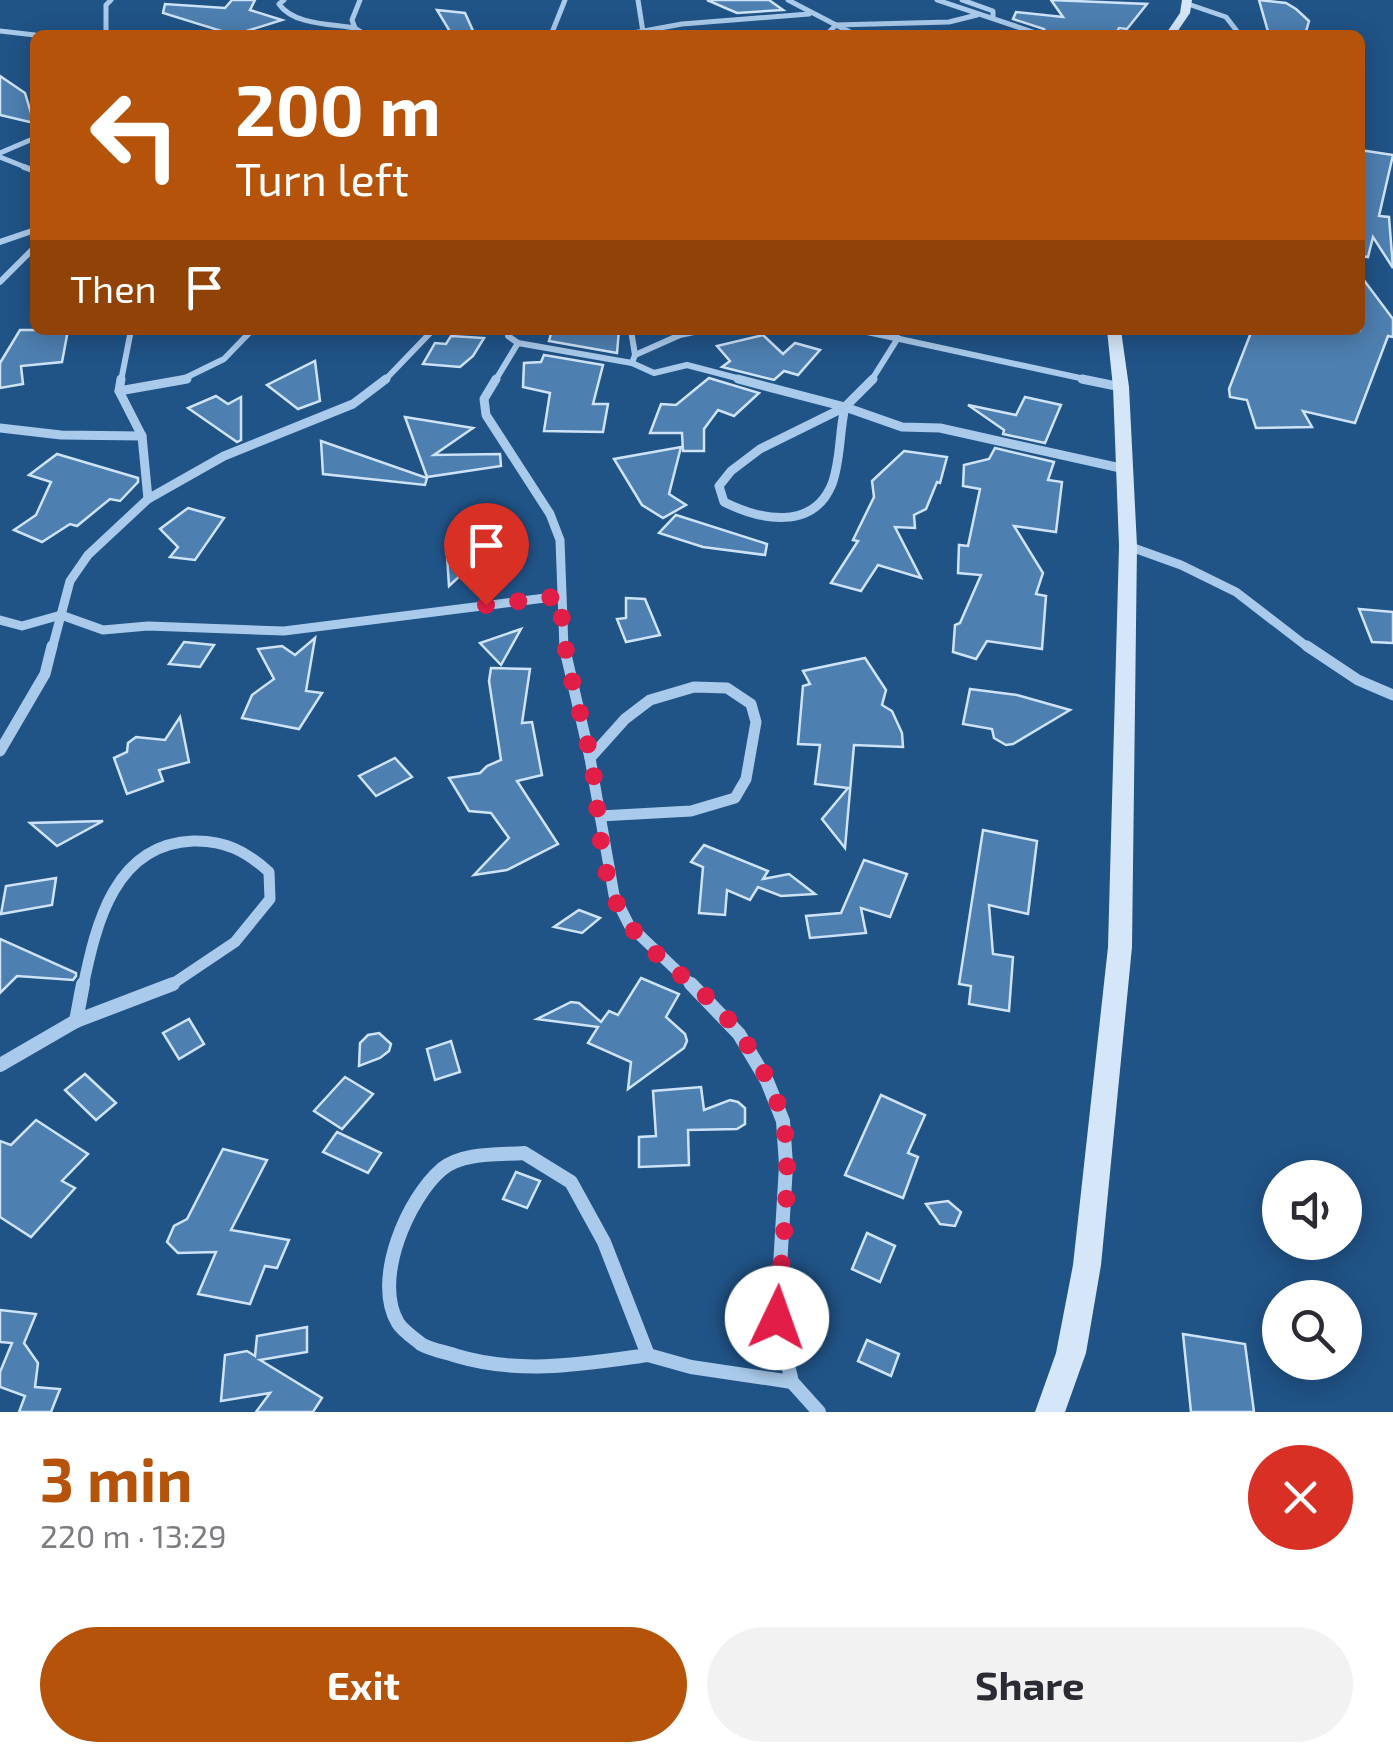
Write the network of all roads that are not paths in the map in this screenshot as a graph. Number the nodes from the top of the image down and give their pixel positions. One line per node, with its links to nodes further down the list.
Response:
1 (110, 0): 15 (street)
2 (284, 0): 14 (street)
3 (360, 0): 14 (street)
4 (565, 0): 17 (street)
5 (638, 0): 18 (street)
6 (788, 0): 10 (street)
7 (937, 0): 11 (street)
8 (962, 0): 12 (street)
9 (1188, 2): 23 (street); 24 (street)
10 (812, 14): 13 (street); 19 (street)
11 (977, 15): 12 (street); 13 (street)
12 (993, 17): 22 (street)
13 (836, 25): 20 (street); 21 (street)
14 (354, 28): 16 (street)
15 (106, 30)
16 (357, 30)
17 (553, 30)
18 (643, 30)
19 (653, 30)
20 (831, 30)
21 (846, 30)
22 (1028, 30)
23 (1173, 30)
24 (1239, 30)
25 (0, 31): 26 (street)
26 (30, 34)
27 (30, 140): 28 (street)
28 (0, 155): 29 (street)
29 (30, 169)
30 (30, 232): 31 (street)
31 (0, 242)
32 (30, 252): 33 (street)
33 (0, 282)
34 (130, 335): 46 (street)
35 (248, 335): 46 (street)
36 (428, 335): 51 (street)
37 (508, 335): 43 (street)
38 (631, 335): 44 (street)
39 (680, 335): 44 (street)
40 (883, 335): 42 (street)
41 (1115, 335): 45 (street)
42 (898, 338): 45 (street); 47 (street)
43 (518, 343): 44 (street); 53 (street)
44 (633, 359): 47 (street)
45 (1122, 387): 50 (street)
46 (119, 391): 49 (street)
47 (845, 407): 47 (street); 50 (street)
48 (0, 428): 49 (street)
49 (142, 436): 51 (street)
50 (1125, 469): 52 (street)
51 (148, 499): 54 (street)
52 (1128, 546): 56 (street); 65 (street)
53 (561, 596): 54 (street); 58 (street)
54 (62, 614): 55 (street); 57 (street)
55 (0, 620)
56 (1393, 695)
57 (0, 751)
58 (590, 758): 59 (street); 59 (street)
59 (600, 816): 63 (street)
60 (76, 1021): 60 (street); 61 (street)
61 (0, 1065)
62 (648, 1355): 62 (street); 63 (street)
63 (792, 1382): 64 (street)
64 (819, 1412)
65 (1050, 1412)

